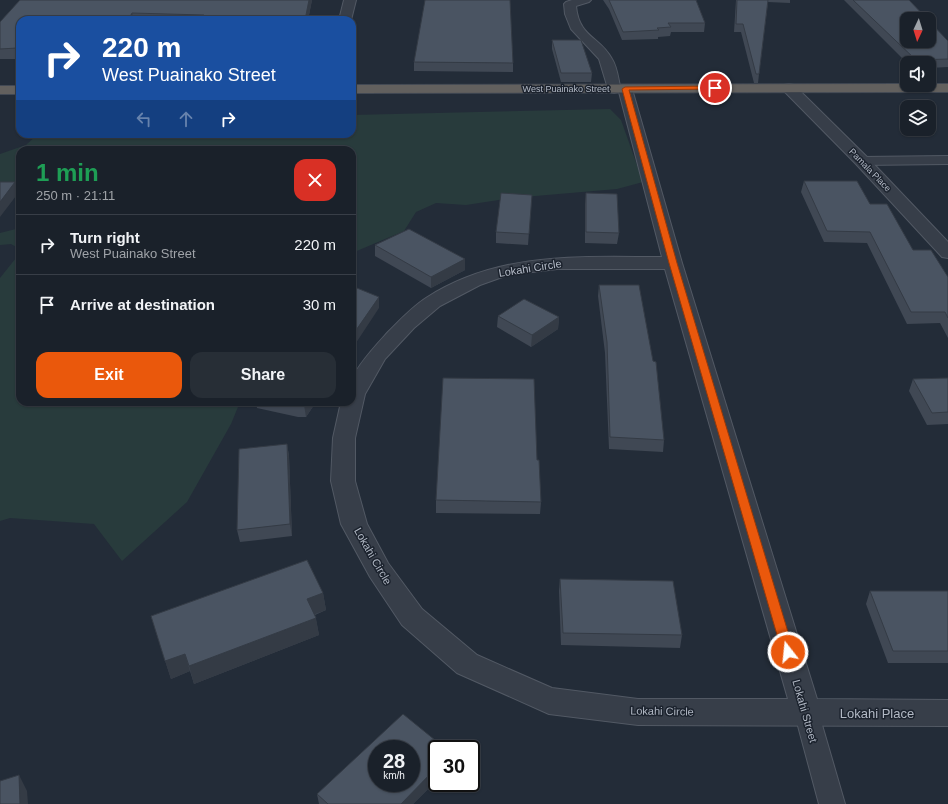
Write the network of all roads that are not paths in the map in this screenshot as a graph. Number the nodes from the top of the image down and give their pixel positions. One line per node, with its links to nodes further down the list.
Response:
1 (350, 0): 3 (street)
2 (585, 0): 7 (street, Lokahi Street)
3 (346, 16)
4 (789, 88): 5 (highway, West Puainako Street); 7 (highway, West Puainako Street); 11 (street, Pamala Place)
5 (948, 88)
6 (356, 89): 7 (highway, West Puainako Street)
7 (620, 89): 13 (street, Lokahi Street)
8 (0, 90): 9 (highway)
9 (16, 90)
10 (948, 160): 11 (lane)
11 (862, 161): 12 (street, Pamala Place)
12 (948, 253)
13 (673, 263): 14 (street, Lokahi Circle); 16 (street, Lokahi Street)
14 (356, 391)
15 (351, 406): 16 (street, Lokahi Circle)
16 (806, 712): 17 (street, Lokahi Place); 18 (lane, Lokahi Street)
17 (948, 713)
18 (832, 804)

